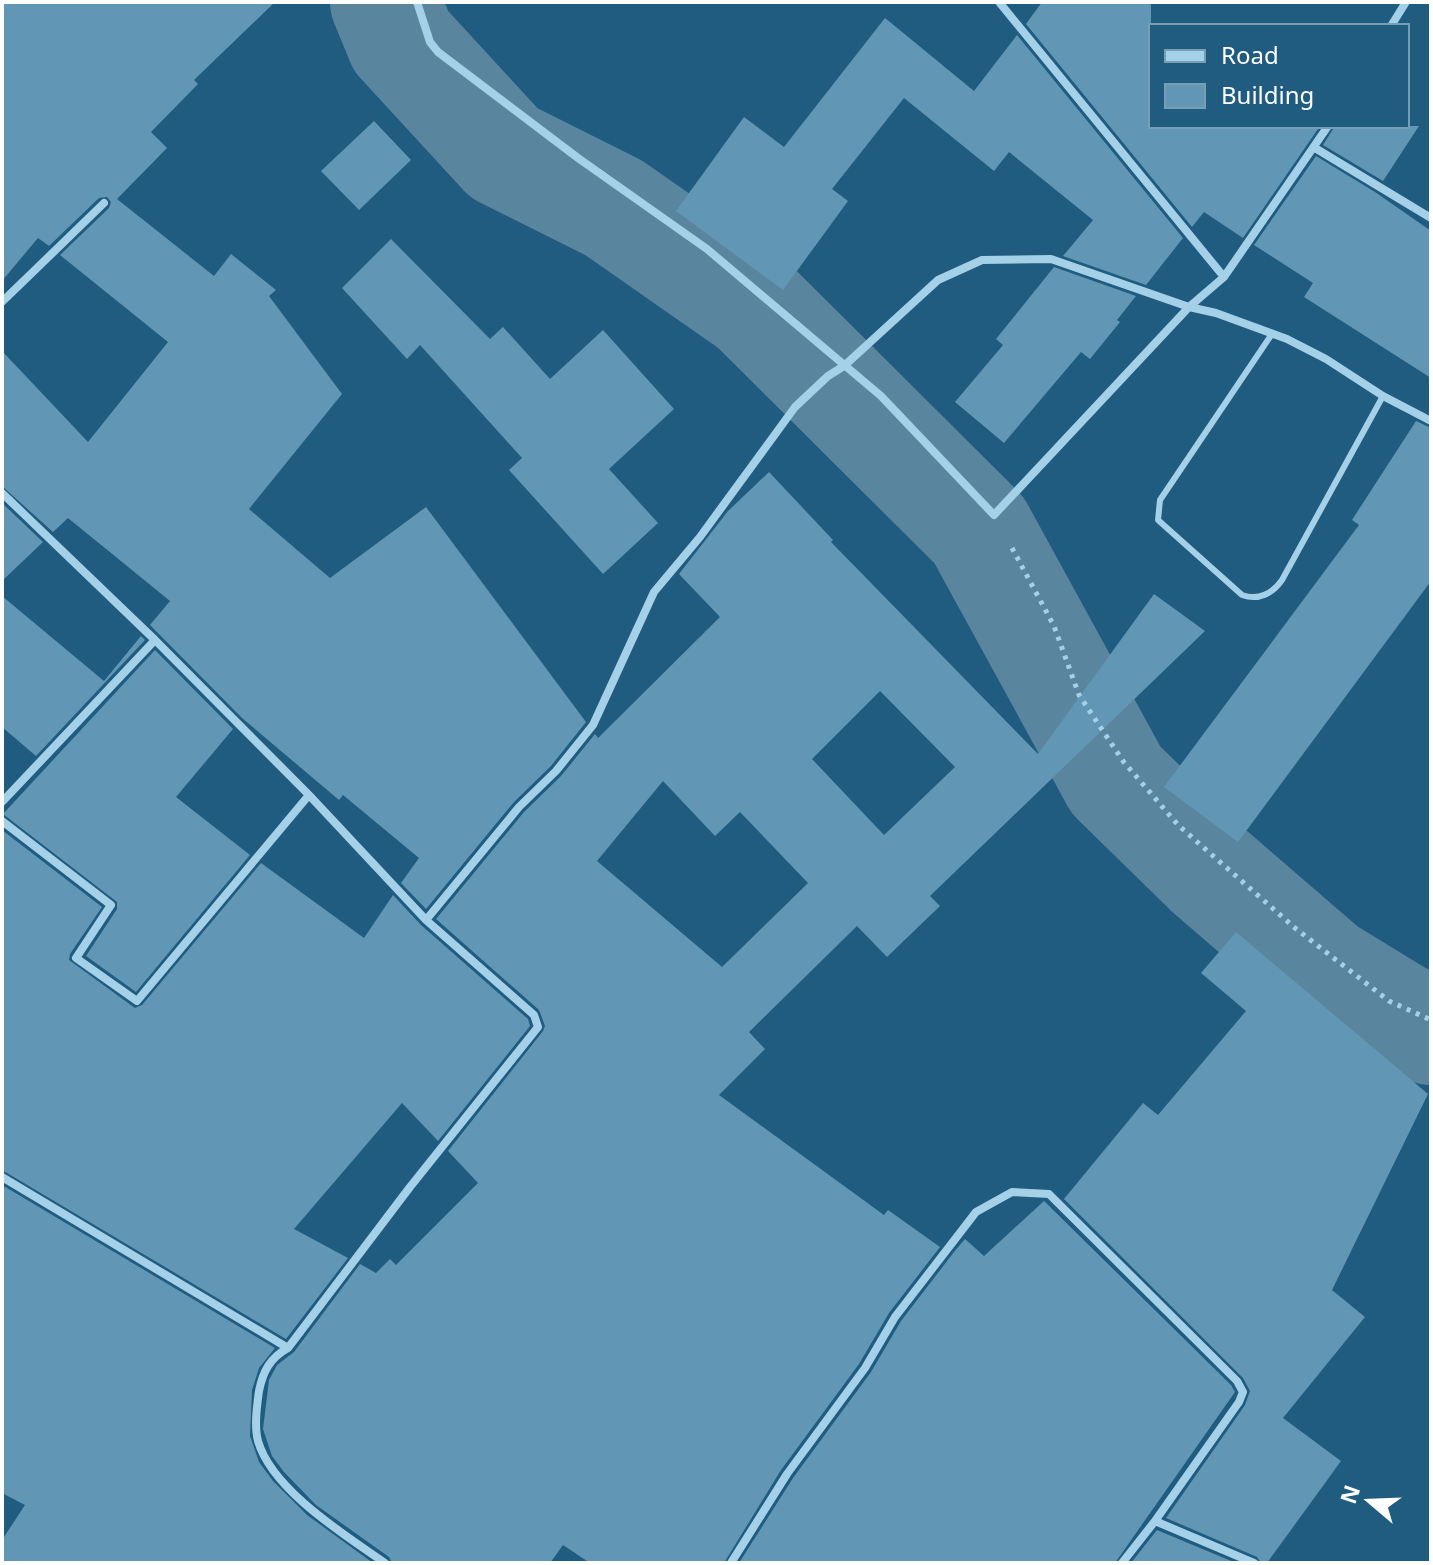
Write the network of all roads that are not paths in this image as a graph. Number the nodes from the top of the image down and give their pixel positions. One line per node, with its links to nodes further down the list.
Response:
1 (417, 2): 13 (street)
2 (999, 2): 9 (street)
3 (1406, 2): 4 (street)
4 (1392, 24)
5 (1327, 128): 6 (street)
6 (1315, 148): 8 (street); 9 (street)
7 (104, 203): 10 (street)
8 (1431, 218)
9 (1224, 277): 11 (street)
10 (2, 302)
11 (1189, 307): 12 (street); 13 (street); 13 (street)
12 (1272, 334): 14 (street); 14 (lane)
13 (844, 366): 21 (street)
14 (1383, 396): 15 (street)
15 (1431, 421)
16 (2, 493): 17 (street)
17 (155, 640): 18 (street); 19 (street)
18 (309, 795): 20 (street); 21 (street)
19 (2, 802)
20 (2, 821)
21 (426, 920): 23 (street)
22 (2, 1177): 23 (street)
23 (288, 1348): 25 (street)
24 (1155, 1521): 26 (street); 27 (street); 28 (street)
25 (385, 1563)
26 (731, 1563)
27 (1122, 1563)
28 (1254, 1563)

